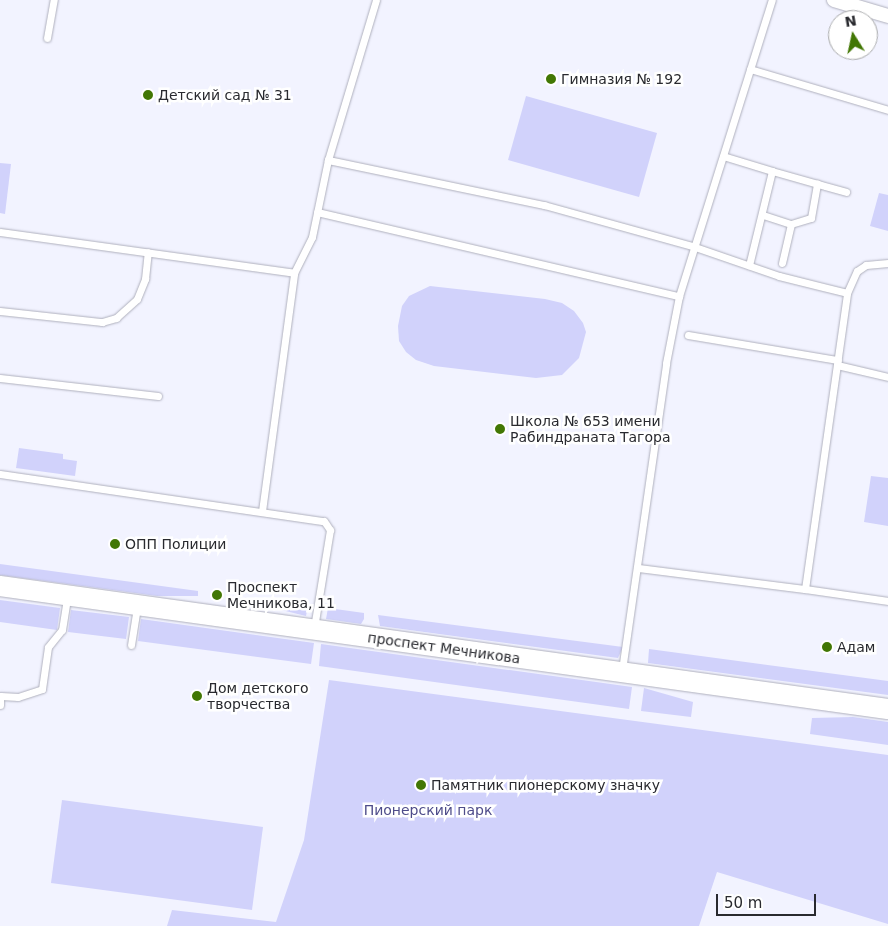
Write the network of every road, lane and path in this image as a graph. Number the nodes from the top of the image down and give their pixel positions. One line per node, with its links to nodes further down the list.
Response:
1 (54, 0): 6 (lane)
2 (376, 0): 10 (lane)
3 (772, 0): 7 (lane)
4 (834, 0): 5 (street)
5 (888, 16)
6 (47, 38)
7 (750, 69): 8 (lane); 9 (lane)
8 (888, 110)
9 (723, 156): 11 (lane); 18 (lane)
10 (328, 160): 14 (lane); 18 (lane)
11 (772, 171): 12 (lane); 15 (lane)
12 (817, 184): 13 (lane); 16 (lane)
13 (846, 192)
14 (317, 212): 23 (lane); 25 (lane)
15 (763, 216): 16 (lane); 22 (lane)
16 (791, 224): 20 (lane)
17 (0, 232): 19 (lane)
18 (695, 247): 22 (lane); 25 (lane)
19 (148, 252): 23 (lane); 26 (lane)
20 (782, 262)
21 (888, 263): 24 (lane)
22 (749, 265): 24 (lane)
23 (294, 273): 33 (lane)
24 (847, 293): 28 (lane)
25 (679, 296): 34 (lane)
26 (0, 311)
27 (688, 335): 28 (lane)
28 (838, 362): 29 (lane); 36 (lane)
29 (888, 377)
30 (0, 378): 31 (lane)
31 (158, 396)
32 (0, 474): 33 (lane)
33 (262, 511): 40 (lane)
34 (638, 568): 36 (lane); 42 (lane)
35 (0, 586): 37 (street, проспект Мечникова)
36 (805, 589): 38 (lane)
37 (68, 596): 39 (street, проспект Мечникова); 43 (lane)
38 (888, 601)
39 (137, 605): 40 (street, проспект Мечникова); 41 (lane)
40 (314, 630): 42 (street, проспект Мечникова)
41 (131, 644)
42 (622, 673): 45 (street, проспект Мечникова)
43 (1, 696): 44 (lane)
44 (0, 705)
45 (888, 709)

